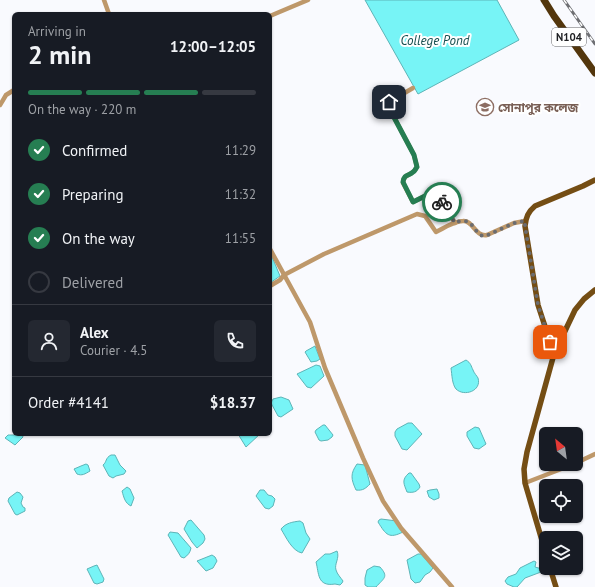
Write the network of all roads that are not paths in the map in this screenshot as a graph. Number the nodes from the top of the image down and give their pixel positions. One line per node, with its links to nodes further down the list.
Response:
1 (104, 0): 4 (street)
2 (308, 0): 5 (street)
3 (544, 0): 6 (highway, N104)
4 (108, 12)
5 (272, 15)
6 (595, 73)
7 (413, 88): 12 (street)
8 (12, 91): 9 (street)
9 (0, 105)
10 (595, 180): 11 (main road)
11 (525, 221): 12 (street); 17 (main road)
12 (455, 223): 14 (street)
13 (272, 253): 14 (street)
14 (284, 275): 15 (street); 24 (street)
15 (272, 285)
16 (595, 290): 17 (main road)
17 (554, 354): 21 (main road)
18 (595, 454): 19 (street)
19 (583, 460)
20 (557, 471): 21 (street)
21 (525, 483): 22 (main road)
22 (539, 531)
23 (552, 575): 25 (main road)
24 (452, 587)
25 (556, 587)

